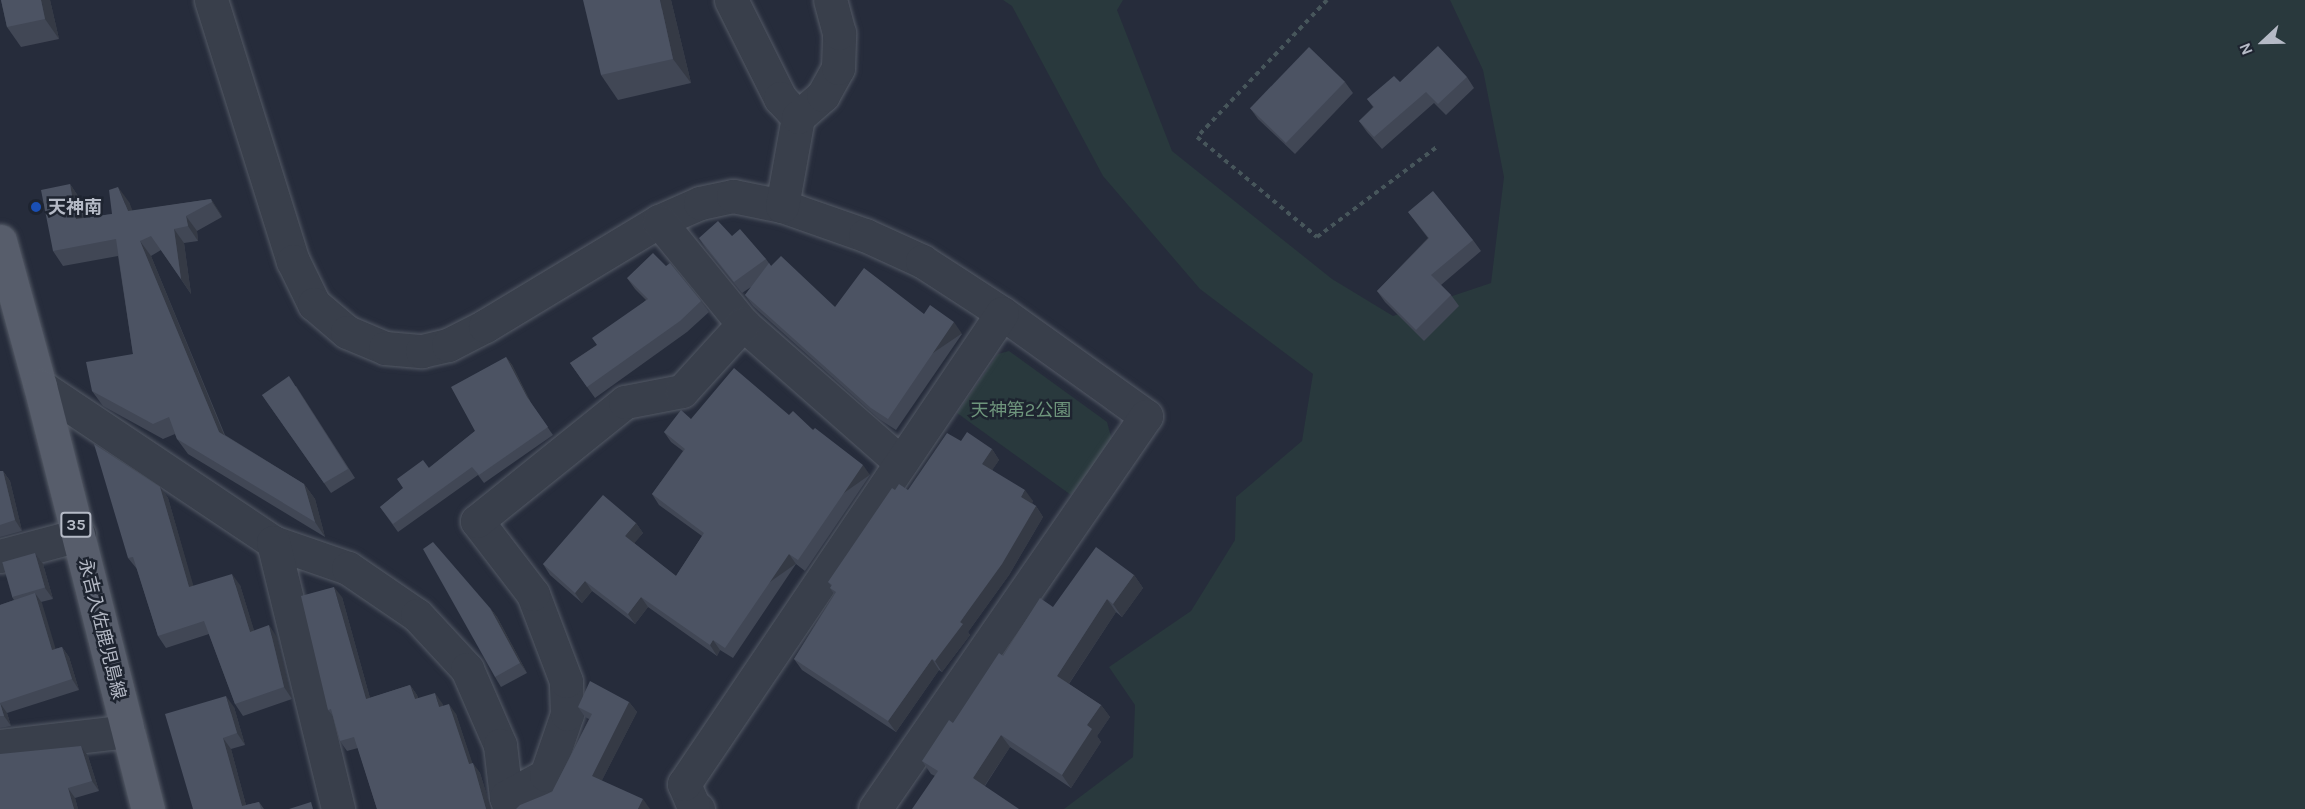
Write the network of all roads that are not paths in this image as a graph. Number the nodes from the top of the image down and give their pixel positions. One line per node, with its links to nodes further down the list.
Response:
1 (211, 0): 6 (street)
2 (731, 0): 4 (street)
3 (830, 0): 4 (street)
4 (798, 117): 5 (street)
5 (782, 206): 6 (street); 8 (street)
6 (659, 221): 9 (street)
7 (2, 258): 10 (main road, 永吉入佐鹿児島線 / 35)
8 (1002, 314): 11 (street); 21 (street)
9 (743, 324): 11 (street); 17 (street)
10 (40, 386): 12 (main road, 永吉入佐鹿児島線 / 35); 13 (street)
11 (901, 463): 20 (street)
12 (79, 535): 14 (street); 15 (main road, 永吉入佐鹿児島線 / 35)
13 (273, 542): 17 (street); 19 (street)
14 (0, 556)
15 (128, 731): 16 (street); 18 (main road, 永吉入佐鹿児島線 / 35)
16 (0, 747)
17 (508, 803)
18 (148, 809)
19 (338, 809)
20 (698, 809)
21 (875, 809)

